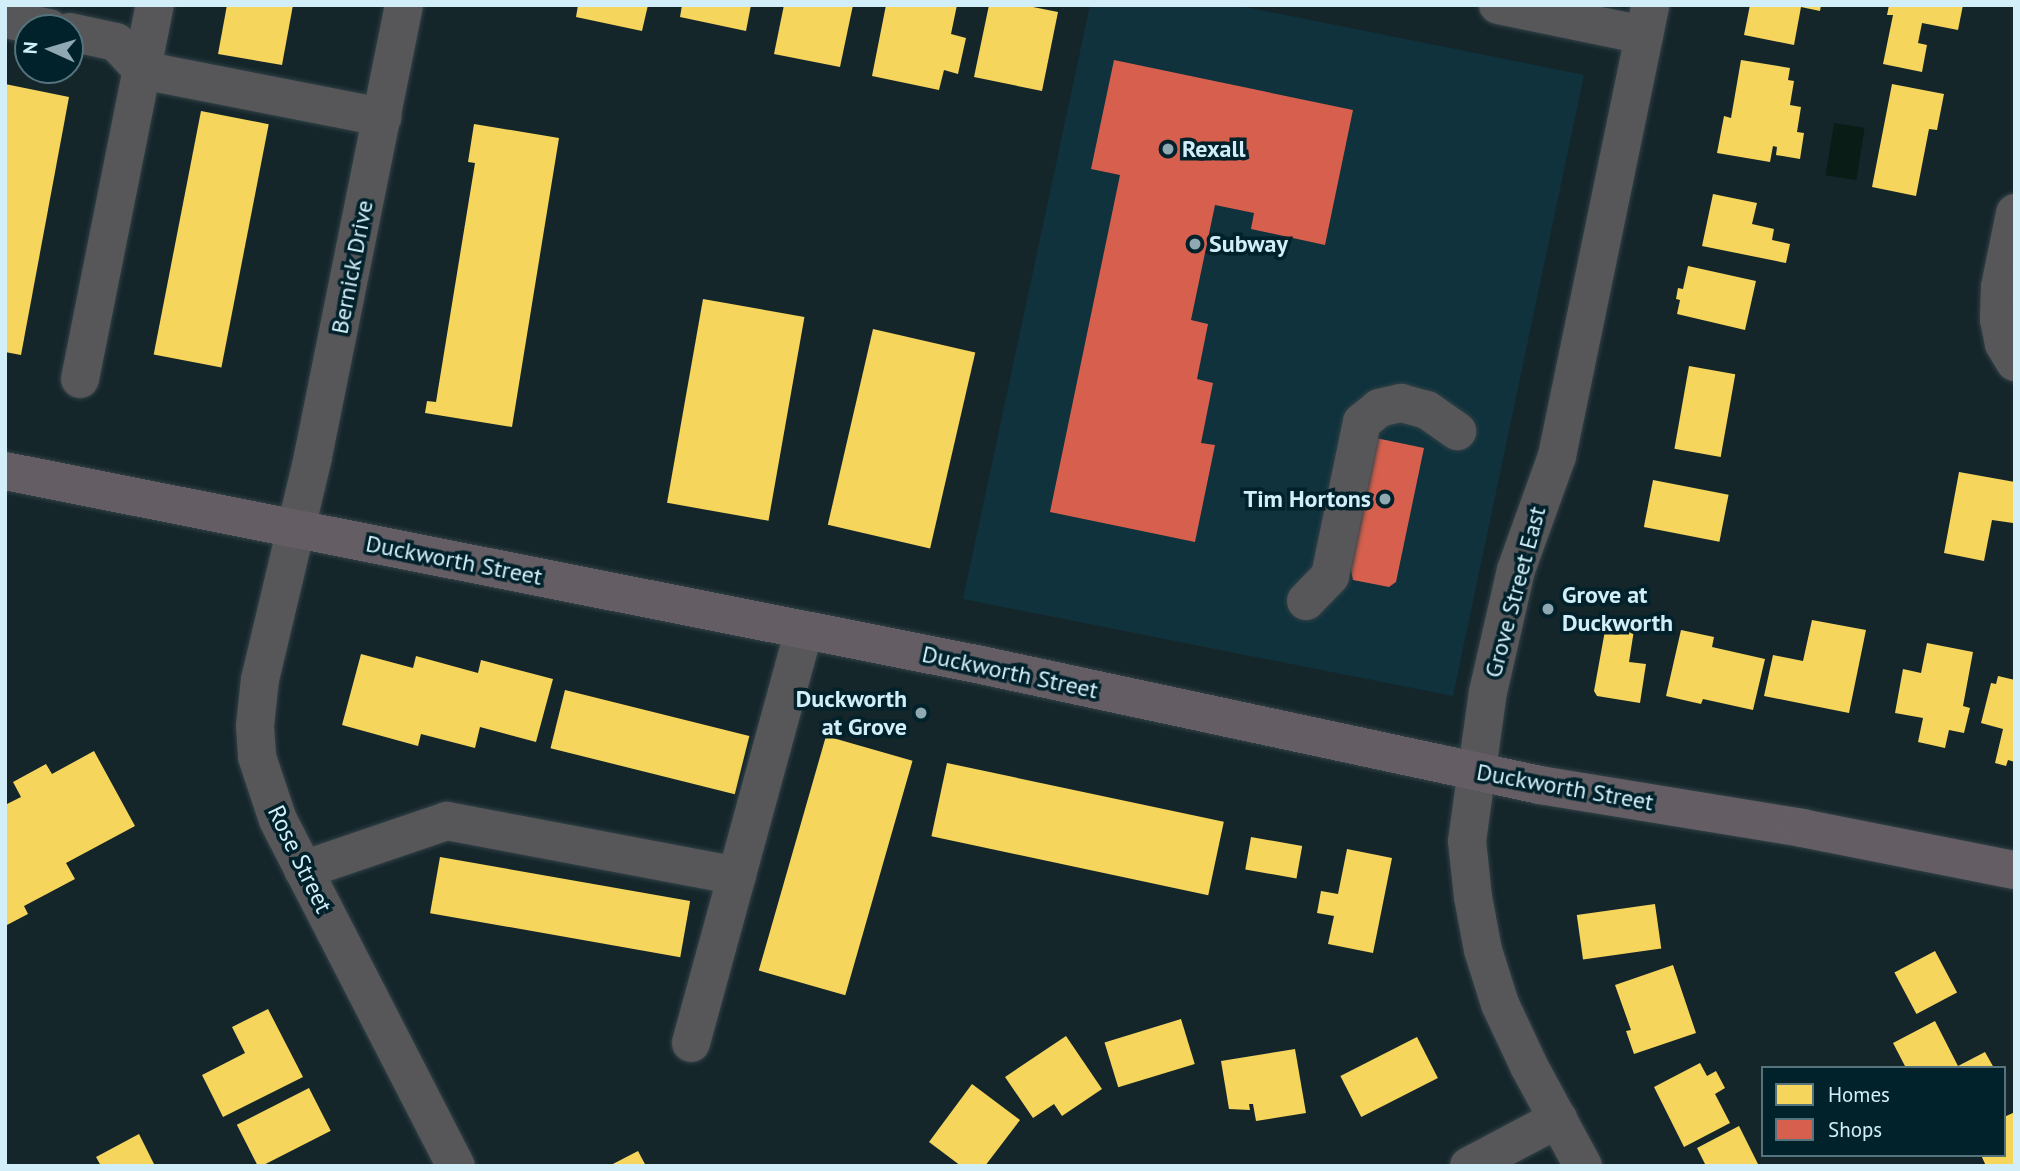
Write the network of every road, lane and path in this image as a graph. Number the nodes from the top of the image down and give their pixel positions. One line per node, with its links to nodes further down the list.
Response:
1 (155, 5): 6 (street)
2 (404, 5): 7 (street, Bernick Drive)
3 (1497, 5): 4 (street)
4 (1647, 20): 16 (street, Grove Street East)
5 (84, 35): 6 (street)
6 (142, 70): 7 (street); 10 (street)
7 (382, 117): 13 (street, Bernick Drive)
8 (2015, 213): 9 (street)
9 (2015, 362)
10 (80, 379)
11 (1457, 431): 14 (street)
12 (5, 471): 13 (main road, Duckworth Street)
13 (297, 529): 15 (main road, Duckworth Street); 17 (street, Rose Street)
14 (1306, 601)
15 (804, 629): 16 (main road, Duckworth Street); 19 (street)
16 (1477, 772): 18 (main road, Duckworth Street); 21 (street, Grove Street East)
17 (303, 870): 19 (street); 22 (street, Rose Street)
18 (2015, 870)
19 (737, 876): 20 (street)
20 (691, 1043)
21 (1558, 1119): 23 (street); 24 (street, Grove Street East)
22 (456, 1166)
23 (1469, 1166)
24 (1583, 1166)

